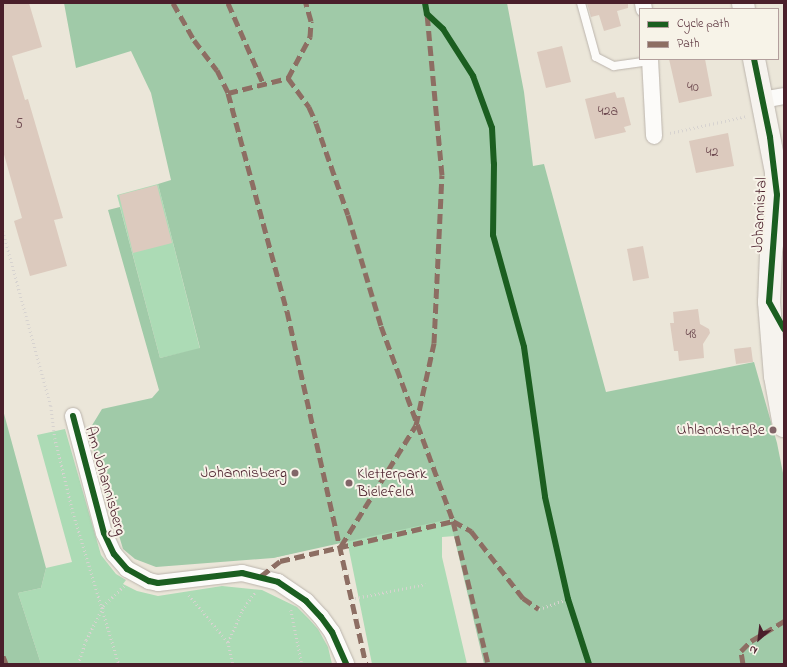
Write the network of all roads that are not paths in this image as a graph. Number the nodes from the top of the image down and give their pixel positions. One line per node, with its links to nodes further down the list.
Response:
1 (581, 3): 2 (lane)
2 (650, 60): 6 (street)
3 (754, 60): 5 (main road, Johannistal)
4 (784, 96): 5 (street)
5 (756, 108): 7 (main road, Johannistal)
6 (654, 136)
7 (776, 303): 9 (main road, Johannistal)
8 (73, 416): 10 (street, Am Johannisberg)
9 (784, 426)
10 (346, 664)

